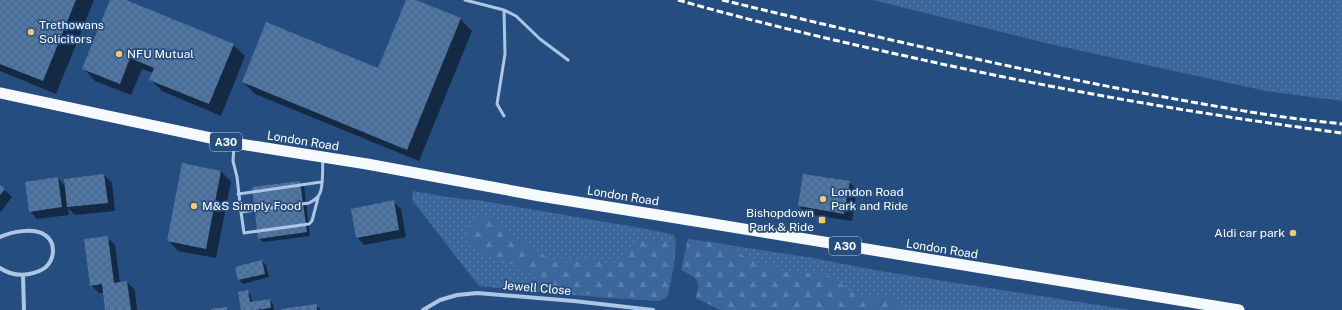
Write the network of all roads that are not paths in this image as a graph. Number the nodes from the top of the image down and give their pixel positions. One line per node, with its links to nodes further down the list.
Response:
1 (465, 0): 2 (lane)
2 (504, 10): 3 (lane); 5 (lane)
3 (568, 60)
4 (1, 95): 6 (highway, London Road / A30)
5 (504, 116)
6 (234, 143): 7 (highway, London Road / A30); 9 (lane)
7 (323, 158): 8 (lane); 18 (highway, London Road / A30)
8 (321, 182): 9 (lane); 10 (lane)
9 (238, 194): 11 (lane)
10 (318, 198): 11 (lane); 11 (lane)
11 (241, 212)
12 (0, 237): 14 (street)
13 (0, 268): 14 (street)
14 (23, 275): 15 (street)
15 (24, 310)
16 (423, 310): 17 (street, Jewell Close)
17 (653, 310)
18 (1239, 310)

